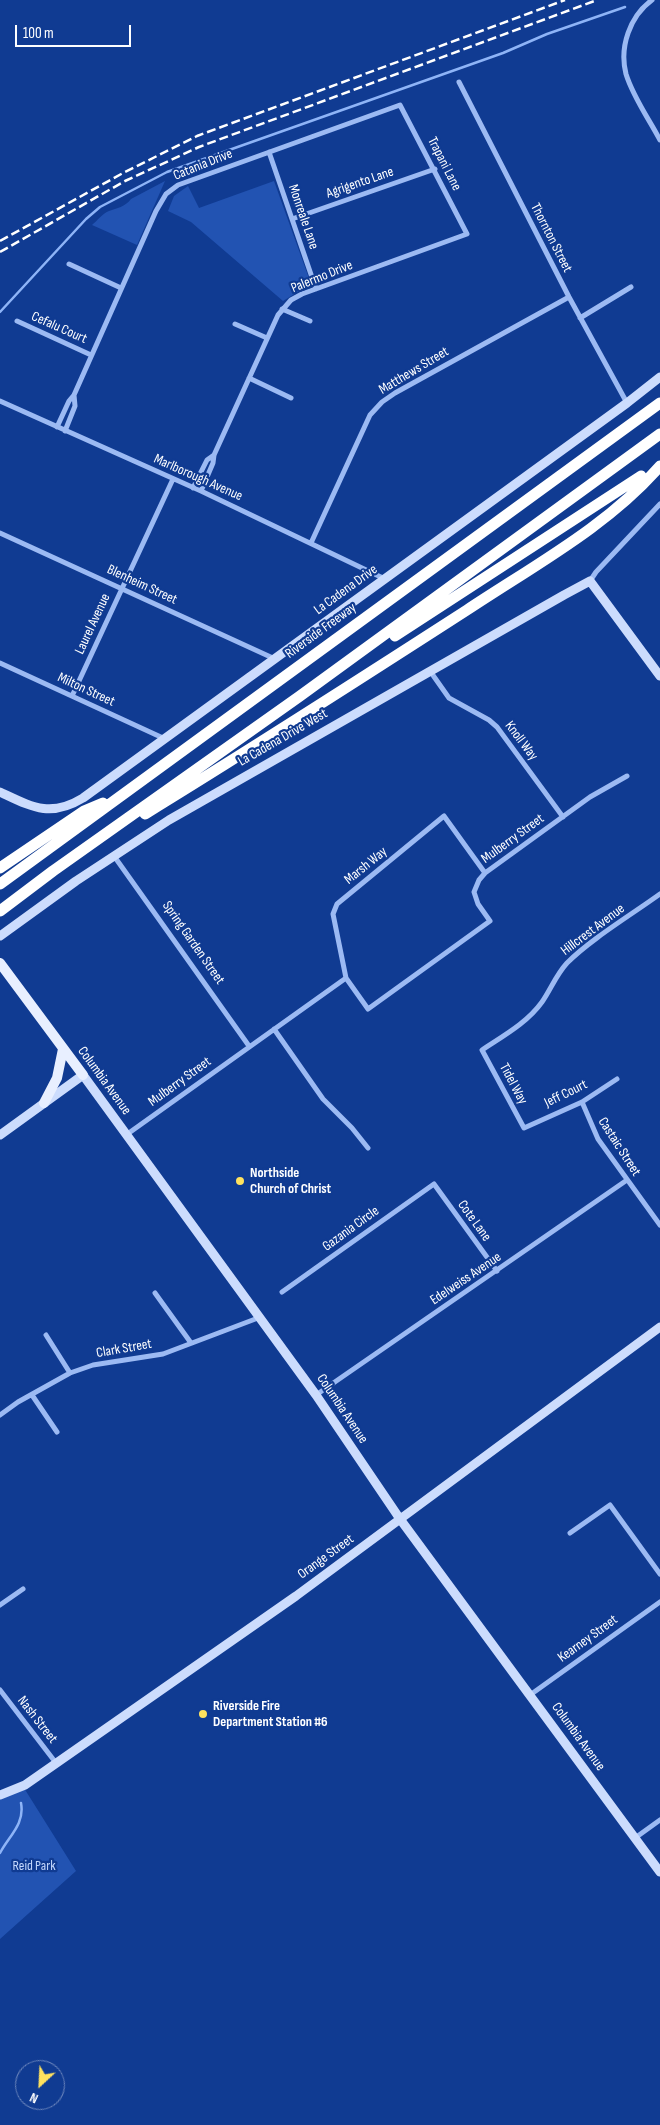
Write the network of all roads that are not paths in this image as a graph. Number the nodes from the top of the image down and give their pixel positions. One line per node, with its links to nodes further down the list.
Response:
1 (652, 0): 4 (street)
2 (459, 82): 13 (street, Thornton Street)
3 (400, 105): 5 (street, Catania Drive); 6 (street, Trapani Lane)
4 (660, 140)
5 (269, 152): 7 (street, Monreale Lane); 11 (street, Catania Drive)
6 (435, 169): 7 (street, Agrigento Lane); 8 (street, Trapani Lane)
7 (292, 219): 12 (street, Monreale Lane)
8 (467, 234): 12 (street, Palermo Drive)
9 (69, 264): 11 (street)
10 (631, 287): 15 (street)
11 (122, 288): 20 (street, Catania Drive)
12 (316, 289): 14 (street, Palermo Drive)
13 (569, 297): 15 (street, Thornton Street); 40 (street, Matthews Street)
14 (282, 309): 17 (street); 19 (street, Palermo Drive)
15 (580, 318): 28 (street, Thornton Street)
16 (17, 321): 20 (street, Cefalu Court)
17 (310, 321)
18 (235, 324): 19 (street)
19 (267, 338): 22 (street, Palermo Drive)
20 (91, 355): 24 (street, Catania Drive)
21 (660, 377): 28 (street, La Cadena Drive)
22 (249, 378): 25 (street); 33 (street, Palermo Drive)
23 (660, 394): 32 (highway)
24 (74, 395): 29 (street, Catania Drive); 30 (street, Catania Drive)
25 (291, 398)
26 (0, 401): 29 (street, Marlborough Avenue)
27 (660, 402): 32 (highway, Riverside Freeway)
28 (627, 403): 41 (street, La Cadena Drive)
29 (57, 427): 30 (street, Marlborough Avenue)
30 (64, 431): 35 (street, Marlborough Avenue)
31 (660, 434): 49 (highway)
32 (593, 451): 52 (highway, Riverside Freeway)
33 (214, 455): 36 (street, Palermo Drive); 37 (street, Palermo Drive)
34 (660, 464): 49 (highway); 57 (highway)
35 (173, 479): 36 (street, Marlborough Avenue); 43 (street, Laurel Avenue)
36 (193, 488): 37 (street, Marlborough Avenue)
37 (201, 491): 40 (street, Marlborough Avenue)
38 (660, 504): 42 (street)
39 (0, 533): 43 (street, Blenheim Street)
40 (311, 542): 41 (street, Marlborough Avenue)
41 (385, 579): 44 (street, La Cadena Drive)
42 (590, 581): 46 (street, La Cadena Drive West); 47 (street)
43 (122, 588): 44 (street, Blenheim Street); 48 (street, Laurel Avenue)
44 (275, 659): 50 (street, La Cadena Drive)
45 (0, 663): 48 (street, Milton Street)
46 (430, 670): 54 (street, Knoll Way); 55 (street, La Cadena Drive West)
47 (660, 676)
48 (72, 696): 50 (street, Milton Street)
49 (300, 696): 57 (highway)
50 (163, 738): 53 (street, La Cadena Drive)
51 (627, 776): 54 (street, Mulberry Street)
52 (128, 791): 56 (highway); 59 (highway, Riverside Freeway)
53 (0, 792)
54 (563, 817): 58 (street, Mulberry Street)
55 (114, 856): 62 (street, La Cadena Drive West); 67 (street, Spring Garden Street)
56 (0, 868)
57 (52, 871): 61 (highway)
58 (485, 873): 64 (street, Marsh Way); 65 (street, Mulberry Street)
59 (0, 884)
60 (660, 894): 69 (street, Hillcrest Avenue)
61 (1, 911)
62 (0, 936)
63 (0, 963): 68 (main road, Columbia Avenue)
64 (346, 978): 65 (street, Marsh Way); 66 (street, Mulberry Street)
65 (368, 1010)
66 (274, 1029): 67 (street, Mulberry Street); 77 (street)
67 (249, 1046): 76 (street, Mulberry Street)
68 (63, 1049): 70 (main road, Columbia Avenue); 73 (main road)
69 (482, 1050): 74 (street, Tidel Way)
70 (83, 1076): 73 (street); 76 (street, Columbia Avenue)
71 (617, 1079): 72 (street, Jeff Court)
72 (582, 1102): 74 (street, Jeff Court); 78 (street, Castaic Street)
73 (44, 1103): 75 (street)
74 (524, 1128)
75 (0, 1135)
76 (126, 1135): 84 (street, Columbia Avenue)
77 (368, 1148)
78 (627, 1180): 80 (street, Castaic Street); 81 (street, Edelweiss Avenue)
79 (434, 1184): 81 (street, Cote Lane); 82 (street, Gazania Circle)
80 (660, 1225)
81 (497, 1271): 90 (street, Edelweiss Avenue)
82 (282, 1292)
83 (155, 1293): 87 (street)
84 (258, 1318): 87 (street, Clark Street); 90 (street, Columbia Avenue)
85 (660, 1327): 93 (street, Orange Street)
86 (46, 1335): 88 (street)
87 (191, 1343): 88 (street, Clark Street)
88 (70, 1373): 89 (street, Clark Street)
89 (32, 1395): 91 (street, Clark Street); 92 (street)
90 (316, 1395): 93 (street, Columbia Avenue)
91 (0, 1415)
92 (57, 1432)
93 (400, 1519): 100 (street, Columbia Avenue); 101 (street, Orange Street)
94 (570, 1534): 95 (street)
95 (660, 1574)
96 (23, 1589): 98 (street)
97 (660, 1602): 100 (street, Kearney Street)
98 (0, 1606)
99 (0, 1690): 101 (street, Nash Street)
100 (530, 1695): 104 (street, Columbia Avenue)
101 (56, 1763): 102 (street, Orange Street)
102 (0, 1795)
103 (660, 1820): 104 (street)
104 (636, 1838): 105 (street, Columbia Avenue)
105 (660, 1872)

